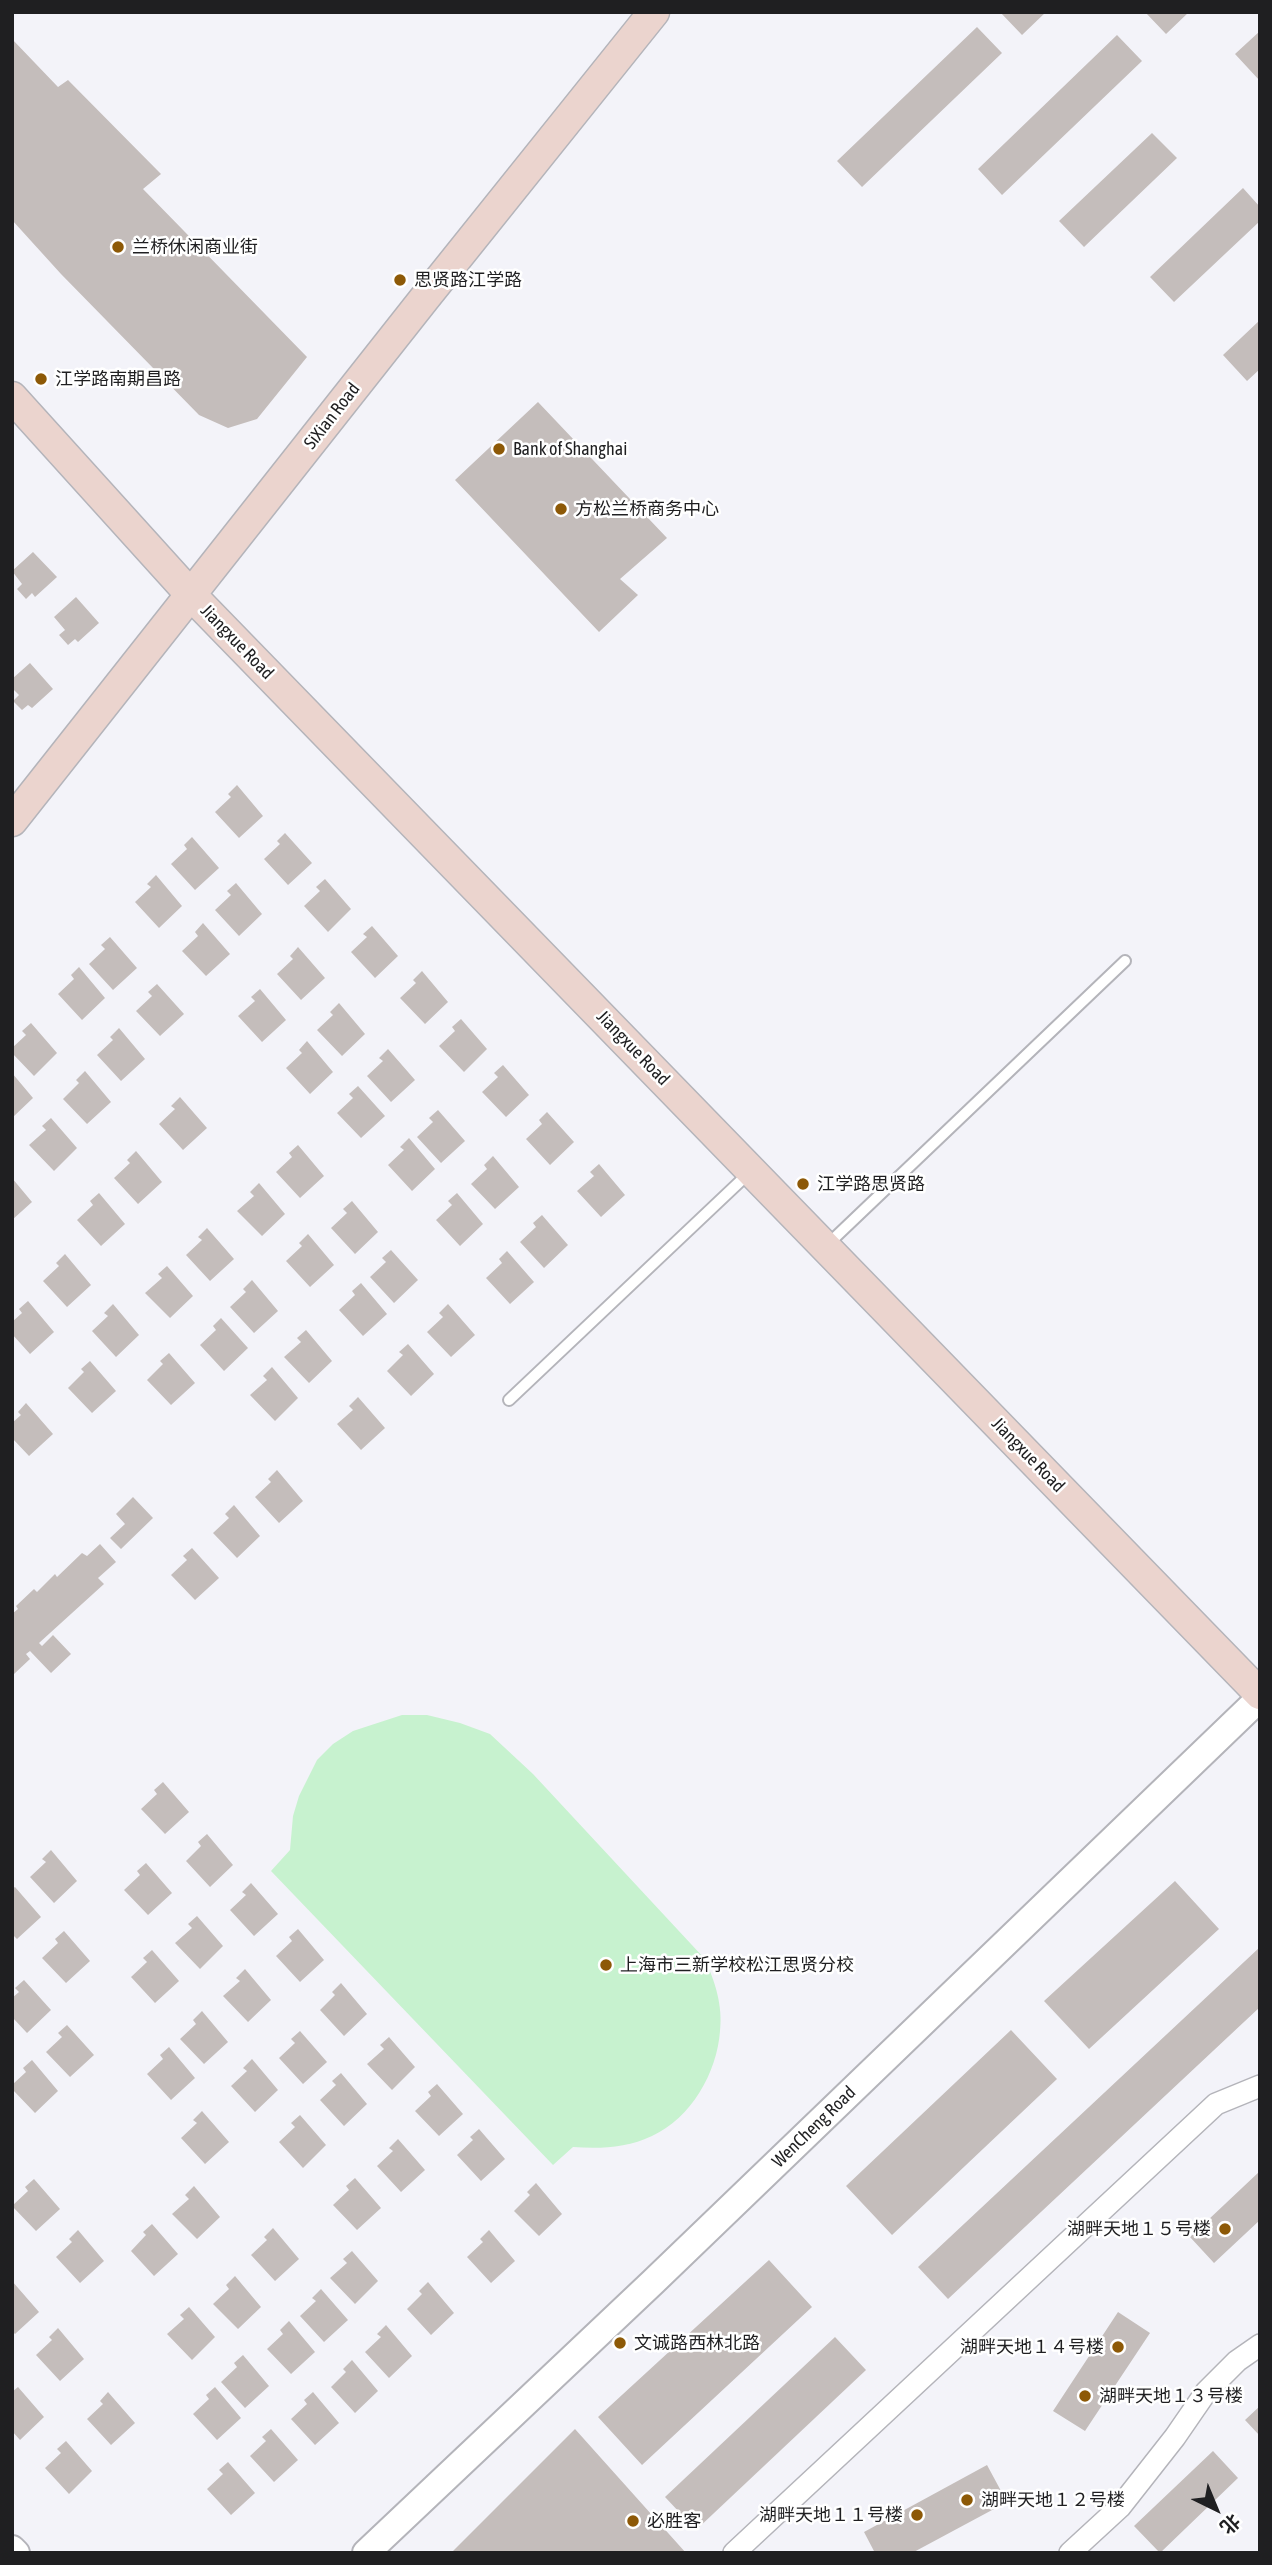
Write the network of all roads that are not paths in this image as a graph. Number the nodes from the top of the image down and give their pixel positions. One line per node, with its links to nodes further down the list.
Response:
1 (654, 12): 3 (main road, SiXian Road)
2 (12, 397): 3 (main road, Jiangxue Road)
3 (192, 596): 4 (main road, SiXian Road); 6 (main road, Jiangxue Road)
4 (12, 821)
5 (1125, 961): 7 (lane)
6 (752, 1170): 7 (main road, Jiangxue Road); 8 (lane)
7 (827, 1246): 9 (main road, Jiangxue Road)
8 (509, 1399)
9 (1260, 1696): 14 (street, WenCheng Road)
10 (1260, 2086): 15 (street)
11 (1260, 2345): 16 (street)
12 (12, 2549): 13 (street)
13 (16, 2553)
14 (366, 2553)
15 (734, 2553)
16 (1070, 2553)

